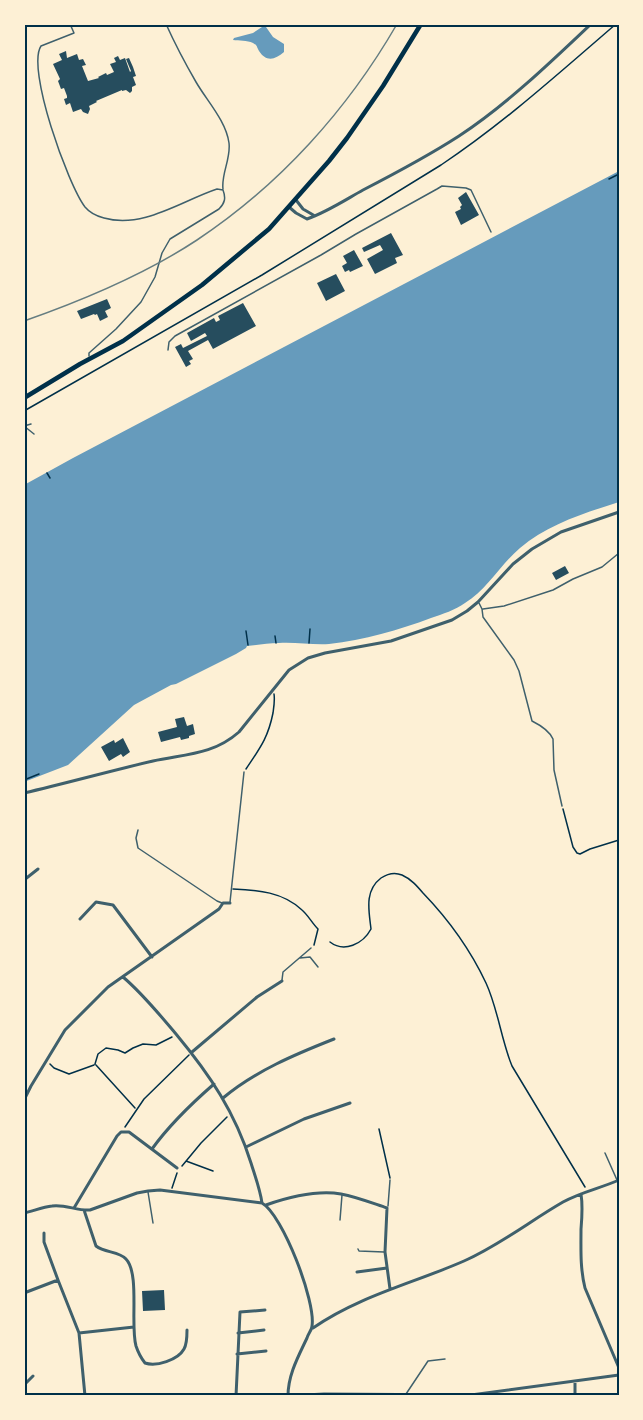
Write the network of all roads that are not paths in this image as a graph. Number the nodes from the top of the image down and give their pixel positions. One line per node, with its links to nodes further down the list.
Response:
1 (70, 24): 5 (lane)
2 (166, 24): 5 (lane)
3 (421, 24): 6 (main road)
4 (591, 24): 8 (street)
5 (223, 189): 11 (lane)
6 (295, 199): 7 (main road); 8 (street)
7 (289, 207): 8 (street); 11 (main road)
8 (315, 216)
9 (491, 231): 10 (lane)
10 (168, 350)
11 (88, 360): 12 (main road)
12 (24, 398)
13 (31, 424): 14 (lane)
14 (24, 426): 15 (lane)
15 (34, 434)
16 (619, 512): 18 (street)
17 (619, 553): 19 (lane)
18 (478, 602): 19 (lane); 22 (street)
19 (482, 609): 24 (lane)
20 (97, 768): 22 (street)
21 (244, 772): 29 (lane)
22 (98, 775): 23 (street)
23 (24, 794)
24 (562, 806)
25 (138, 830): 28 (lane)
26 (38, 869): 27 (street)
27 (24, 880)
28 (223, 903): 29 (street); 32 (street)
29 (230, 903)
30 (80, 919): 32 (street)
31 (311, 948): 33 (lane)
32 (152, 957): 35 (street)
33 (299, 959): 34 (lane); 36 (lane)
34 (318, 967)
35 (123, 976): 38 (street); 40 (street)
36 (282, 981): 38 (street)
37 (334, 1039): 41 (street)
38 (192, 1052): 39 (street)
39 (214, 1084): 41 (street); 45 (street)
40 (25, 1093): 42 (street)
41 (223, 1098): 44 (street)
42 (24, 1100)
43 (350, 1103): 44 (street)
44 (246, 1147): 53 (street)
45 (152, 1149): 47 (street); 54 (street)
46 (605, 1154): 49 (lane)
47 (177, 1167)
48 (390, 1180): 55 (lane)
49 (618, 1180): 52 (street)
50 (148, 1191): 53 (street); 56 (street); 59 (lane)
51 (342, 1194): 53 (street); 55 (street); 58 (lane)
52 (581, 1194): 66 (street); 78 (street)
53 (264, 1204): 70 (street)
54 (75, 1208): 56 (street); 57 (street)
55 (387, 1208): 62 (street)
56 (84, 1210): 69 (street)
57 (24, 1213)
58 (340, 1220)
59 (153, 1223)
60 (44, 1233): 65 (street)
61 (358, 1249): 62 (lane)
62 (385, 1252): 63 (street)
63 (387, 1269): 64 (street); 66 (street)
64 (357, 1272)
65 (58, 1280): 67 (street); 73 (street)
66 (390, 1289): 70 (street)
67 (24, 1293)
68 (265, 1310): 74 (street)
69 (134, 1327): 71 (street); 73 (street)
70 (313, 1328): 88 (street)
71 (187, 1330)
72 (264, 1330): 74 (street)
73 (79, 1333): 86 (street)
74 (238, 1333): 76 (street)
75 (266, 1351): 76 (street)
76 (237, 1353): 87 (street)
77 (445, 1359): 85 (lane)
78 (619, 1368)
79 (619, 1375): 81 (street)
80 (33, 1376): 82 (street)
81 (575, 1381): 85 (street); 89 (street)
82 (24, 1385)
83 (324, 1395): 84 (street); 88 (street)
84 (396, 1395): 85 (street)
85 (406, 1395)
86 (85, 1396)
87 (236, 1396)
88 (288, 1396)
89 (575, 1396)

